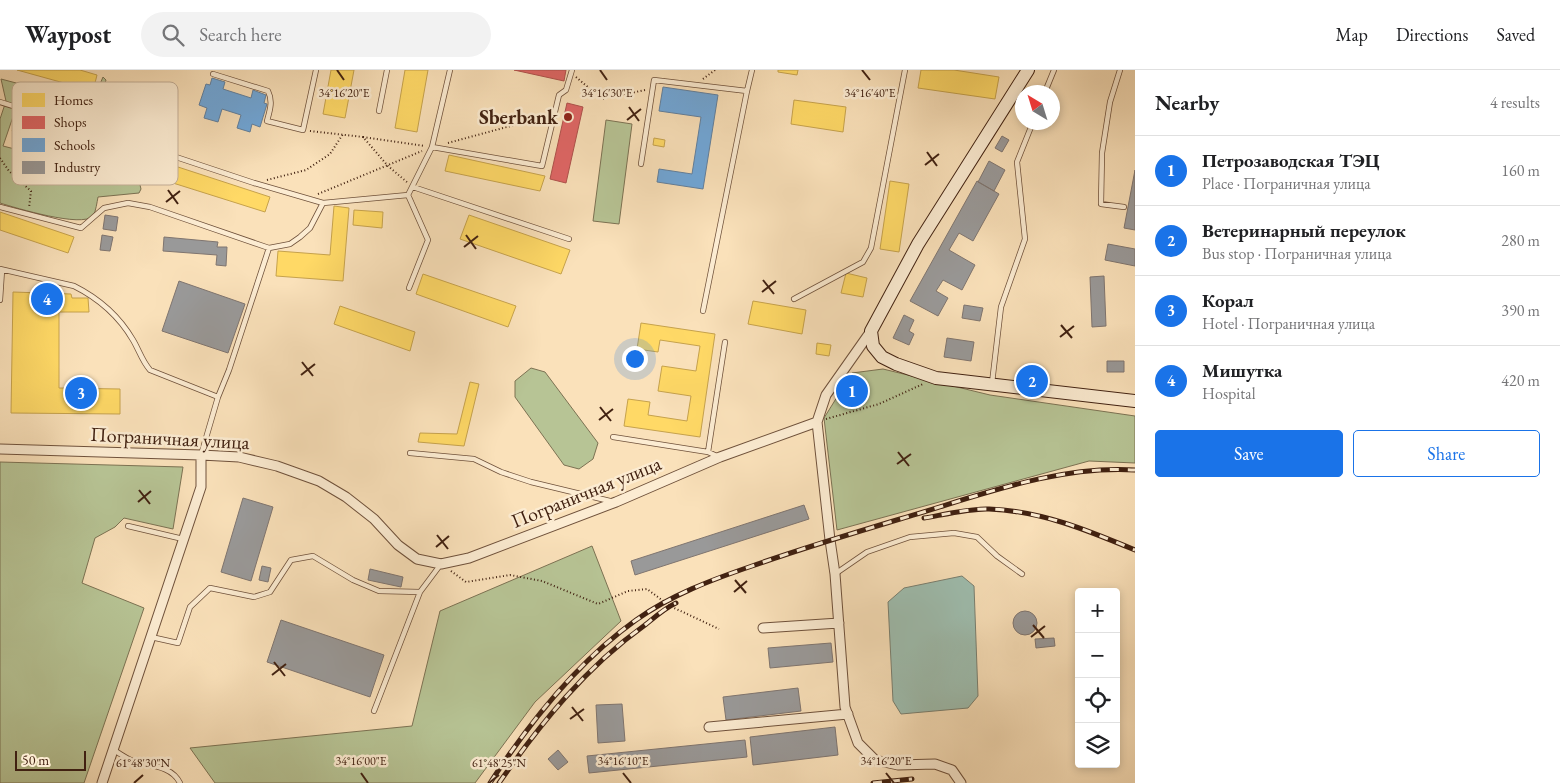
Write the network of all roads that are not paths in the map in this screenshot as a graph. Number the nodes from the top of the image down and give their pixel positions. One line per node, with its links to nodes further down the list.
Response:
1 (316, 70): 10 (lane)
2 (387, 70): 15 (lane)
3 (450, 70): 17 (lane)
4 (752, 70): 12 (lane)
5 (905, 70): 29 (lane)
6 (1028, 70): 32 (main road)
7 (1054, 70): 11 (lane)
8 (1120, 70): 24 (lane)
9 (571, 71): 17 (lane)
10 (213, 74)
11 (1048, 85)
12 (747, 91): 19 (lane); 31 (lane)
13 (0, 102): 14 (lane)
14 (12, 106)
15 (379, 111)
16 (1030, 130): 34 (lane)
17 (432, 147): 20 (lane)
18 (178, 158): 22 (lane)
19 (641, 164)
20 (413, 187): 21 (lane); 25 (lane)
21 (408, 195): 22 (lane); 28 (lane)
22 (323, 203): 26 (lane)
23 (0, 207): 26 (lane)
24 (1124, 207)
25 (569, 239)
26 (269, 248): 35 (lane)
27 (1, 270): 30 (lane); 35 (lane)
28 (408, 288)
29 (794, 299)
30 (0, 300)
31 (703, 311)
32 (872, 331): 34 (main road); 37 (street)
33 (725, 342): 40 (lane)
34 (992, 384): 36 (main road)
35 (218, 397): 42 (lane)
36 (1135, 401)
37 (817, 422): 43 (street, Пограничная улица); 48 (street)
38 (613, 437): 40 (lane)
39 (0, 449): 42 (street, Пограничная улица)
40 (708, 452): 43 (lane)
41 (410, 453): 44 (lane)
42 (201, 455): 46 (street); 47 (street, Пограничная улица)
43 (720, 457): 44 (street, Пограничная улица)
44 (616, 502): 47 (street, Пограничная улица)
45 (128, 526): 46 (lane)
46 (183, 539): 53 (street)
47 (441, 564): 50 (lane)
48 (835, 574): 49 (lane); 51 (street)
49 (1022, 574)
50 (420, 592): 53 (lane); 54 (lane)
51 (839, 623): 52 (street); 55 (street)
52 (763, 628)
53 (150, 637): 57 (street)
54 (374, 711)
55 (848, 714): 56 (street); 60 (street)
56 (709, 727)
57 (112, 749): 58 (street); 59 (lane)
58 (102, 783)
59 (180, 783)
60 (961, 783)

